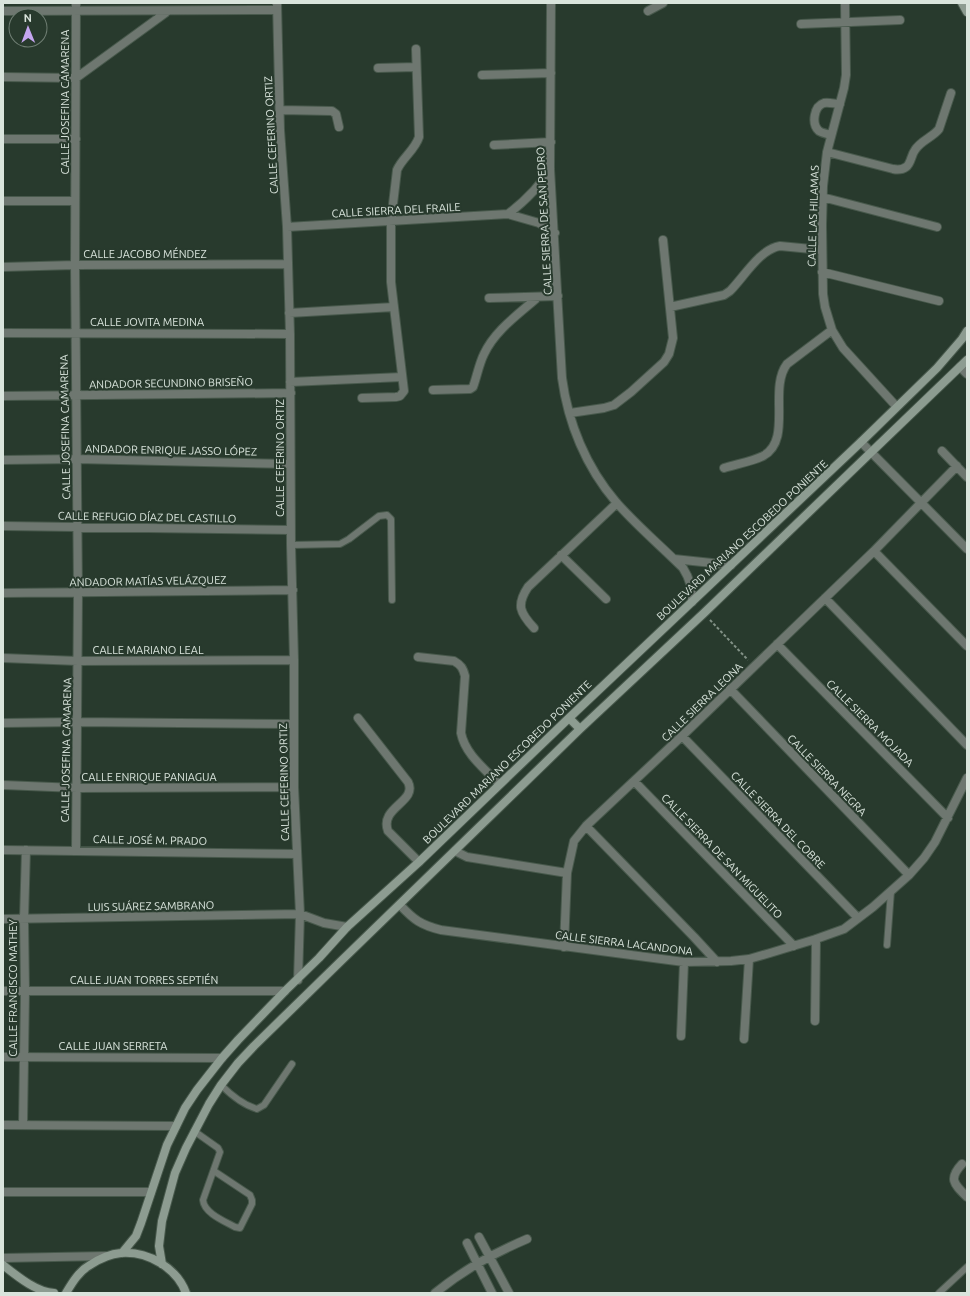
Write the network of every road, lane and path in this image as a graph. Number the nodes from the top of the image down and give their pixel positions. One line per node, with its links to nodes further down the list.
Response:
1 (551, 3): 17 (street, CALLE SIERRA DE SAN PEDRO)
2 (663, 3): 9 (street)
3 (845, 3): 12 (street, CALLE LAS HILAMAS)
4 (962, 3): 10 (street)
5 (76, 7): 7 (street); 8 (street); 20 (street, CALLE JOSEFINA CAMARENA)
6 (277, 7): 8 (street); 23 (street, CALLE CEFERINO ORTIZ)
7 (3, 11)
8 (168, 11): 20 (street)
9 (648, 11)
10 (967, 12)
11 (900, 20): 12 (street)
12 (846, 22): 13 (street); 22 (street, CALLE LAS HILAMAS)
13 (801, 24)
14 (416, 49): 15 (street)
15 (416, 67): 16 (street); 36 (street)
16 (378, 68)
17 (551, 73): 18 (street); 28 (street, CALLE SIERRA DE SAN PEDRO)
18 (482, 75)
19 (3, 77): 20 (street)
20 (76, 78): 27 (street, CALLE JOSEFINA CAMARENA)
21 (951, 93): 30 (street)
22 (840, 104): 25 (street, CALLE LAS HILAMAS); 25 (street)
23 (280, 110): 24 (street); 37 (street, CALLE CEFERINO ORTIZ)
24 (339, 127)
25 (831, 135): 30 (street, CALLE LAS HILAMAS)
26 (3, 139): 27 (street)
27 (76, 139): 34 (street, CALLE JOSEFINA CAMARENA)
28 (551, 142): 29 (street); 31 (street, CALLE SIERRA DE SAN PEDRO)
29 (494, 145)
30 (827, 152): 32 (street, CALLE LAS HILAMAS)
31 (550, 169): 35 (street); 39 (street, CALLE SIERRA DE SAN PEDRO)
32 (822, 197): 38 (street); 41 (street, CALLE LAS HILAMAS)
33 (3, 201): 34 (street)
34 (75, 201): 43 (street, CALLE JOSEFINA CAMARENA)
35 (508, 214): 36 (street, CALLE SIERRA DEL FRAILE); 39 (street, CALLE SIERRA DEL FRAILE)
36 (391, 221): 37 (street, CALLE SIERRA DEL FRAILE); 50 (street)
37 (287, 227): 42 (street, CALLE CEFERINO ORTIZ)
38 (937, 227)
39 (555, 233): 46 (street, CALLE SIERRA DE SAN PEDRO)
40 (663, 240): 51 (street)
41 (822, 250): 45 (street, CALLE LAS HILAMAS); 51 (street)
42 (287, 264): 43 (street, CALLE JACOBO MÉNDEZ); 52 (street, CALLE CEFERINO ORTIZ)
43 (75, 265): 44 (street, CALLE JACOBO MÉNDEZ); 56 (street, CALLE JOSEFINA CAMARENA)
44 (3, 267)
45 (822, 272): 49 (street); 53 (street, CALLE LAS HILAMAS)
46 (558, 296): 47 (street); 69 (street, CALLE SIERRA DE SAN PEDRO)
47 (538, 297): 48 (street); 63 (street, CALLE SIERRA DE SAN PEDRO)
48 (489, 298)
49 (939, 301)
50 (394, 307): 52 (street); 61 (street)
51 (670, 307): 69 (street)
52 (289, 314): 57 (street, CALLE CEFERINO ORTIZ)
53 (832, 330): 68 (street, CALLE LAS HILAMAS); 77 (street)
54 (967, 331): 68 (street, BOULEVARD MARIANO ESCOBEDO PONIENTE)
55 (3, 333): 56 (street, CALLE JOVITA MEDINA)
56 (76, 333): 57 (street, CALLE JOVITA MEDINA); 66 (street, CALLE JOSEFINA CAMARENA)
57 (290, 334): 62 (street, CALLE CEFERINO ORTIZ)
58 (967, 360): 59 (street)
59 (960, 367): 60 (street); 72 (street)
60 (967, 374)
61 (402, 377): 62 (street); 67 (street)
62 (290, 382): 64 (street, CALLE CEFERINO ORTIZ)
63 (433, 390)
64 (291, 393): 66 (street, ANDADOR SECUNDINO BRISEÑO); 75 (street, CALLE CEFERINO ORTIZ)
65 (3, 396): 66 (street, ANDADOR SECUNDINO BRISEÑO)
66 (76, 396): 73 (street, CALLE JOSEFINA CAMARENA)
67 (362, 398)
68 (896, 406): 70 (street, BOULEVARD MARIANO ESCOBEDO PONIENTE)
69 (570, 413): 79 (street, CALLE SIERRA DE SAN PEDRO)
70 (861, 442): 72 (street); 89 (street, BOULEVARD MARIANO ESCOBEDO PONIENTE)
71 (942, 451): 76 (street)
72 (871, 452): 80 (street); 97 (street)
73 (76, 459): 74 (street, ANDADOR ENRIQUE JASSO LÓPEZ); 75 (street, ANDADOR ENRIQUE JASSO LÓPEZ); 82 (street, CALLE JOSEFINA CAMARENA)
74 (3, 460)
75 (290, 464): 83 (street, CALLE CEFERINO ORTIZ)
76 (957, 466): 78 (street); 80 (street, CALLE SIERRA LEONA)
77 (724, 468)
78 (967, 477)
79 (617, 503): 87 (street); 88 (street, CALLE SIERRA DE SAN PEDRO)
80 (922, 503): 85 (street); 86 (street, CALLE SIERRA LEONA)
81 (3, 526): 82 (street, CALLE REFUGIO DÍAZ DEL CASTILLO)
82 (77, 526): 83 (street, CALLE REFUGIO DÍAZ DEL CASTILLO); 92 (street, CALLE JOSEFINA CAMARENA)
83 (291, 530): 84 (street, CALLE CEFERINO ORTIZ)
84 (291, 545): 90 (street, CALLE CEFERINO ORTIZ); 95 (lane)
85 (967, 549)
86 (874, 551): 93 (street, CALLE SIERRA LEONA); 100 (street)
87 (561, 555): 94 (street); 98 (street)
88 (674, 559): 89 (street); 96 (street, CALLE SIERRA DE SAN PEDRO)
89 (731, 565): 96 (street, BOULEVARD MARIANO ESCOBEDO PONIENTE)
90 (293, 590): 92 (street, ANDADOR MATÍAS VELÁZQUEZ); 103 (street, CALLE CEFERINO ORTIZ)
91 (3, 593): 92 (street, ANDADOR MATÍAS VELÁZQUEZ)
92 (78, 593): 104 (street, CALLE JOSEFINA CAMARENA)
93 (825, 598): 99 (street, CALLE SIERRA LEONA); 114 (street)
94 (606, 599)
95 (392, 600)
96 (692, 602): 108 (street, BOULEVARD MARIANO ESCOBEDO PONIENTE)
97 (704, 613): 105 (path); 112 (street)
98 (534, 628)
99 (776, 644): 105 (street, CALLE SIERRA LEONA); 121 (street, CALLE SIERRA MOJADA)
100 (967, 646)
101 (418, 657): 117 (street)
102 (3, 658): 104 (street, CALLE MARIANO LEAL)
103 (294, 660): 104 (street, CALLE MARIANO LEAL); 111 (street, CALLE CEFERINO ORTIZ)
104 (78, 661): 110 (street, CALLE JOSEFINA CAMARENA)
105 (754, 666): 106 (street, CALLE SIERRA LEONA)
106 (730, 690): 113 (street, CALLE SIERRA LEONA); 130 (street, CALLE SIERRA NEGRA)
107 (358, 718): 128 (street)
108 (569, 718): 112 (street); 117 (street, BOULEVARD MARIANO ESCOBEDO PONIENTE)
109 (3, 722): 110 (street)
110 (78, 722): 111 (street); 120 (street, CALLE JOSEFINA CAMARENA)
111 (294, 724): 119 (street, CALLE CEFERINO ORTIZ)
112 (580, 729): 126 (street)
113 (682, 736): 116 (street, CALLE SIERRA LEONA); 134 (street, CALLE SIERRA DEL COBRE)
114 (967, 744)
115 (967, 778): 121 (street, CALLE SIERRA LACANDONA)
116 (634, 782): 122 (street, CALLE SIERRA LEONA); 140 (street, CALLE SIERRA DE SAN MIGUELITO)
117 (499, 784): 128 (street, BOULEVARD MARIANO ESCOBEDO PONIENTE)
118 (3, 785): 120 (street, CALLE ENRIQUE PANIAGUA)
119 (294, 787): 120 (street, CALLE ENRIQUE PANIAGUA); 127 (street, CALLE CEFERINO ORTIZ)
120 (77, 788): 125 (street, CALLE JOSEFINA CAMARENA)
121 (948, 818): 130 (street, CALLE SIERRA LACANDONA)
122 (586, 826): 129 (street, CALLE SIERRA LEONA); 144 (street)
123 (3, 850): 124 (street, CALLE JOSÉ M. PRADO)
124 (26, 850): 125 (street, CALLE JOSÉ M. PRADO); 136 (street, CALLE FRANCISCO MATHEY)
125 (76, 850): 127 (street, CALLE JOSÉ M. PRADO)
126 (455, 850): 129 (street); 132 (street)
127 (297, 854): 133 (street, CALLE CEFERINO ORTIZ)
128 (419, 862): 137 (street, BOULEVARD MARIANO ESCOBEDO PONIENTE)
129 (567, 873): 141 (street, CALLE SIERRA LEONA)
130 (909, 875): 131 (street, CALLE SIERRA LACANDONA)
131 (891, 891): 134 (street, CALLE SIERRA LACANDONA); 139 (lane)
132 (400, 905): 141 (street, CALLE SIERRA LACANDONA); 156 (street)
133 (300, 914): 136 (street, LUIS SUÁREZ SAMBRANO); 137 (street); 145 (street, CALLE CEFERINO ORTIZ)
134 (858, 918): 138 (street, CALLE SIERRA LACANDONA)
135 (3, 919): 136 (street, LUIS SUÁREZ SAMBRANO)
136 (24, 919): 147 (street, CALLE FRANCISCO MATHEY)
137 (348, 927): 145 (street, BOULEVARD MARIANO ESCOBEDO PONIENTE)
138 (816, 939): 140 (street, CALLE SIERRA LACANDONA); 149 (street)
139 (887, 945)
140 (794, 946): 142 (street, CALLE SIERRA LACANDONA)
141 (564, 947): 143 (street, CALLE SIERRA LACANDONA)
142 (749, 959): 144 (street, CALLE SIERRA LACANDONA); 151 (street)
143 (684, 962): 144 (street, CALLE SIERRA LACANDONA); 150 (street)
144 (717, 962)
145 (298, 980): 148 (street, BOULEVARD MARIANO ESCOBEDO PONIENTE)
146 (3, 991): 147 (street, CALLE JUAN TORRES SEPTIÉN)
147 (25, 991): 148 (street, CALLE JUAN TORRES SEPTIÉN); 153 (street, CALLE FRANCISCO MATHEY)
148 (285, 991): 154 (street, BOULEVARD MARIANO ESCOBEDO PONIENTE)
149 (815, 1021)
150 (681, 1036)
151 (744, 1039)
152 (3, 1057): 153 (street, CALLE JUAN SERRETA)
153 (24, 1057): 154 (street, CALLE JUAN SERRETA); 158 (street, CALLE FRANCISCO MATHEY)
154 (222, 1058): 159 (street, BOULEVARD MARIANO ESCOBEDO PONIENTE)
155 (292, 1064): 156 (lane)
156 (221, 1085): 160 (street)
157 (3, 1125): 158 (street)
158 (23, 1126): 159 (street)
159 (176, 1126): 164 (street, BOULEVARD MARIANO ESCOBEDO PONIENTE)
160 (194, 1131): 162 (lane); 174 (street)
161 (962, 1164): 165 (street)
162 (214, 1171): 162 (lane)
163 (3, 1192): 164 (street)
164 (151, 1192): 169 (street, BOULEVARD MARIANO ESCOBEDO PONIENTE)
165 (967, 1197)
166 (479, 1237): 171 (street)
167 (527, 1239): 171 (street)
168 (467, 1243): 173 (street)
169 (122, 1253): 170 (street); 174 (street)
170 (106, 1256): 172 (street); 178 (street)
171 (489, 1256): 173 (street); 182 (street)
172 (3, 1258)
173 (477, 1263): 180 (street); 181 (street)
174 (162, 1264): 179 (street)
175 (3, 1265): 177 (street)
176 (967, 1268): 183 (lane)
177 (54, 1293)
178 (66, 1293)
179 (186, 1293)
180 (435, 1293)
181 (492, 1293)
182 (509, 1293)
183 (939, 1293)

